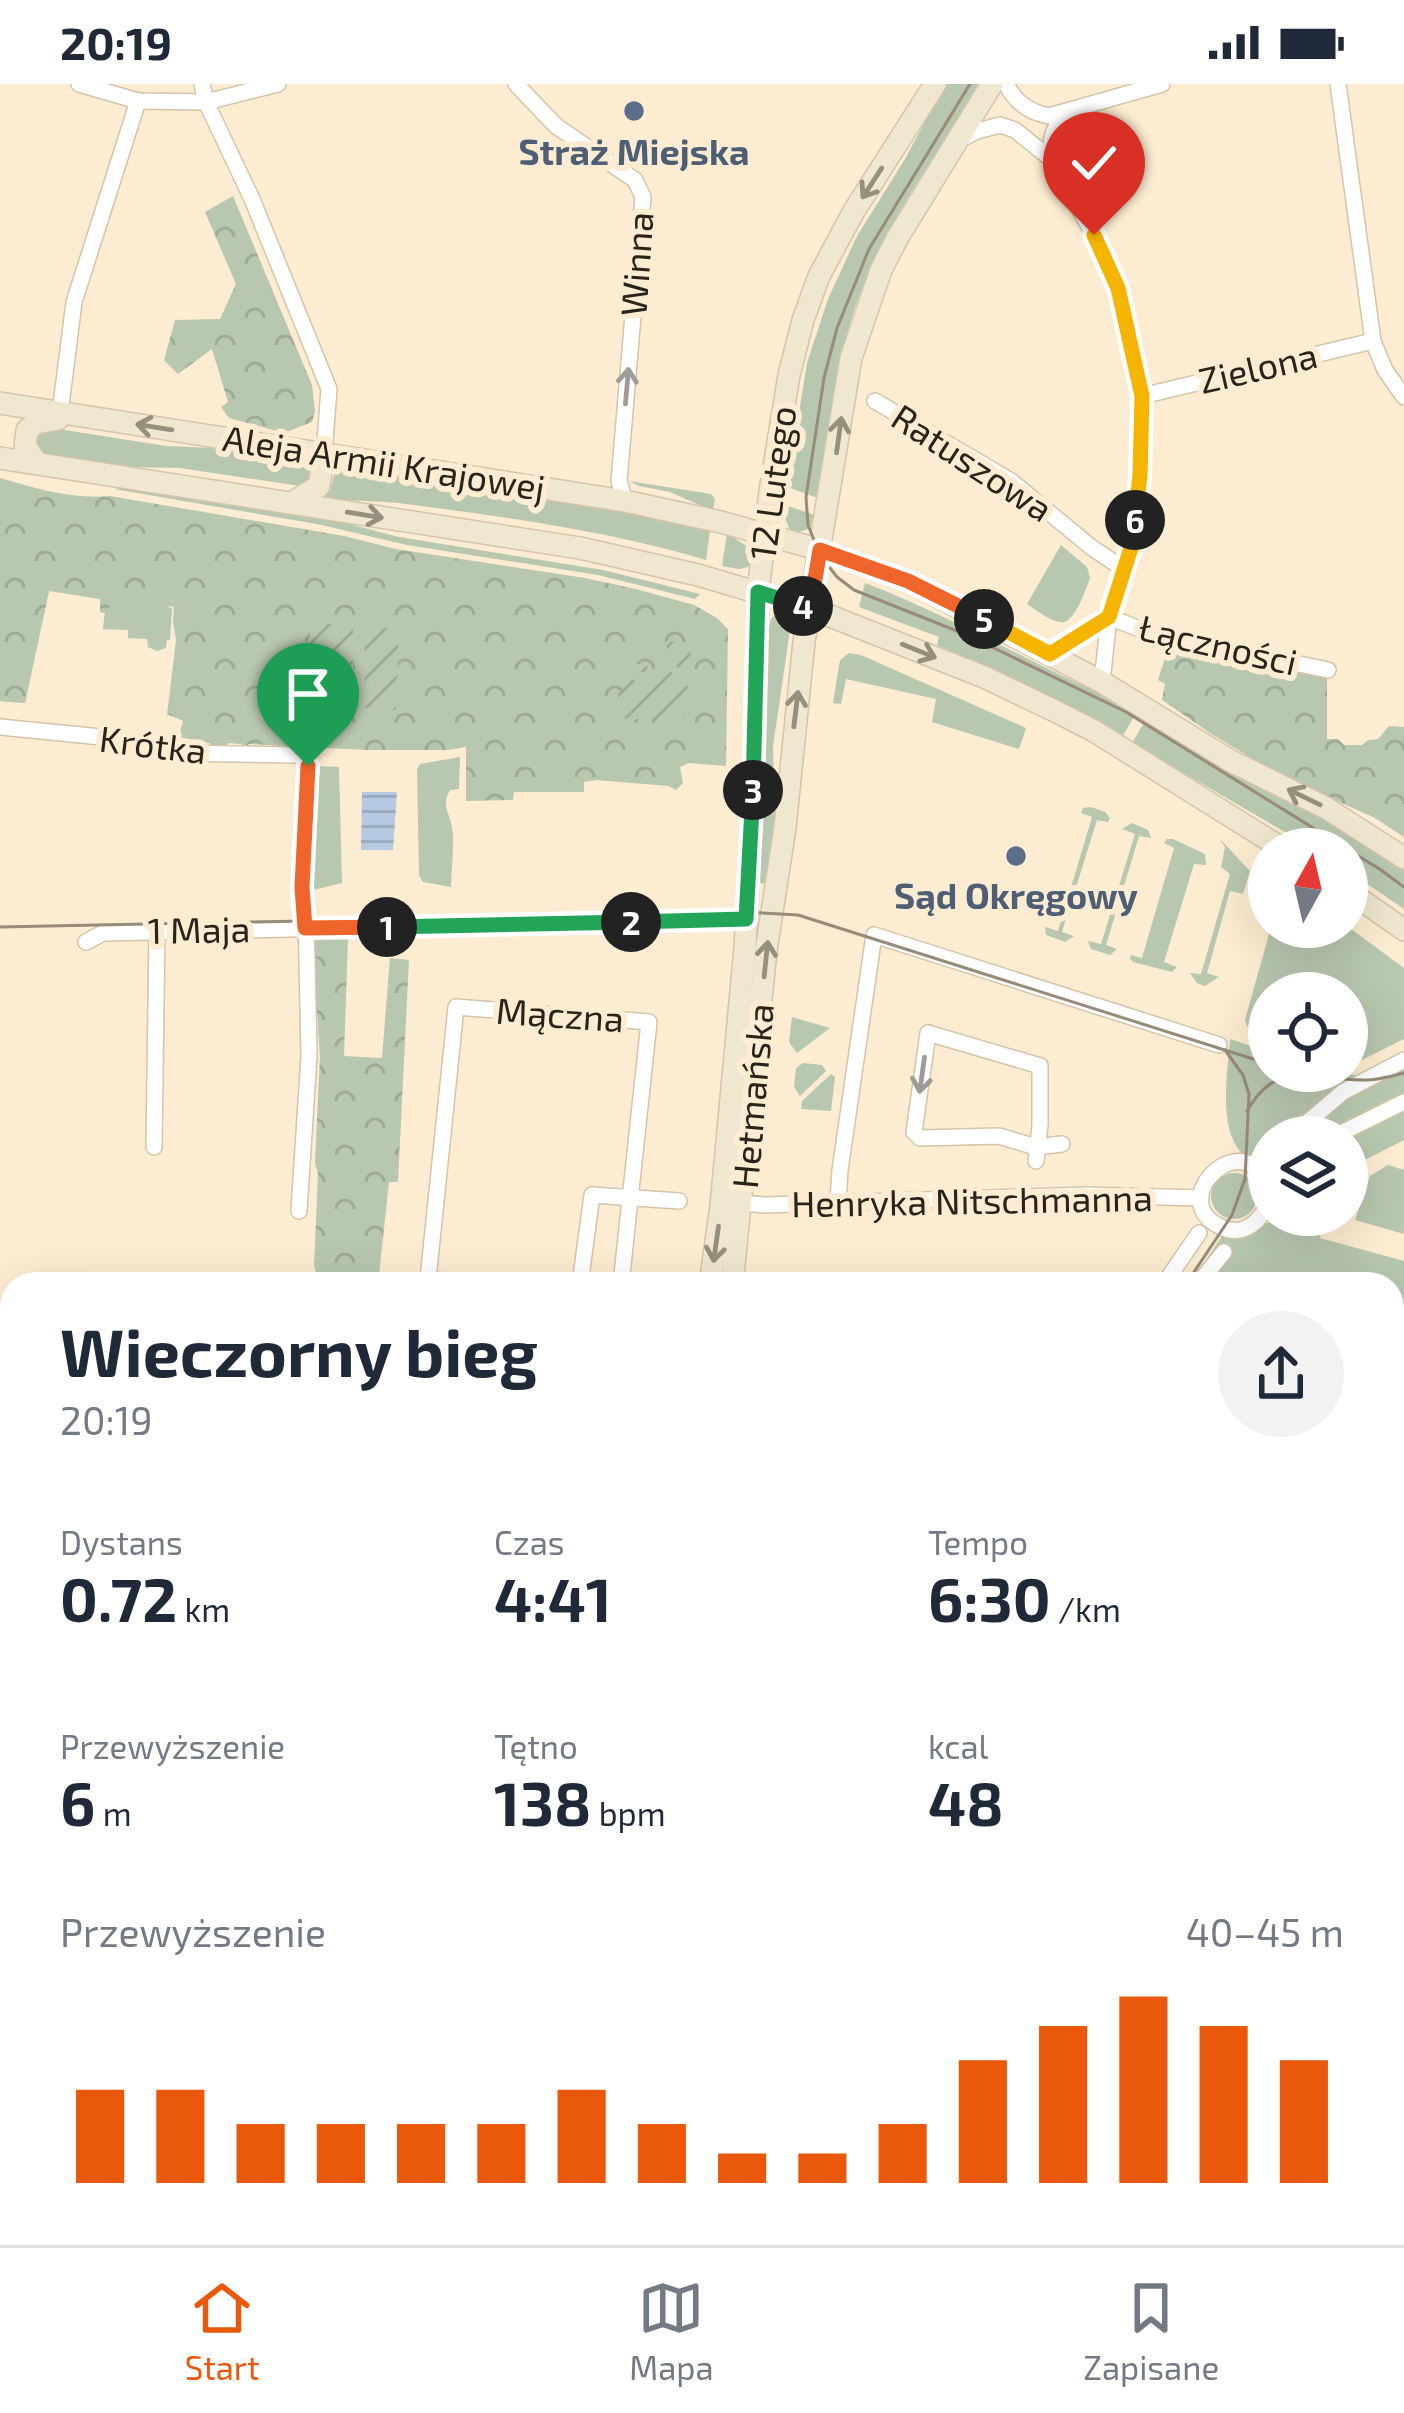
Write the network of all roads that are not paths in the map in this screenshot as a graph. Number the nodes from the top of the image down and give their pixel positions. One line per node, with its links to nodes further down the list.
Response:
1 (79, 84): 10 (street)
2 (202, 84): 11 (street)
3 (278, 84): 11 (street)
4 (516, 84): 24 (street, Winna, one-way to 4)
5 (935, 84): 26 (street, 12 Lutego, one-way to 26)
6 (992, 84): 13 (street, 12 Lutego)
7 (1006, 84): 12 (street)
8 (1162, 84): 12 (street)
9 (1337, 84): 15 (street)
10 (138, 101): 11 (street); 20 (street)
11 (206, 102): 21 (street)
12 (1075, 110): 14 (street)
13 (958, 141): 14 (street); 27 (street, 12 Lutego, one-way to 13)
14 (1051, 158): 16 (street)
15 (1373, 341): 16 (street, Zielona); 17 (street)
16 (1142, 396): 28 (street)
17 (1404, 397)
18 (874, 400): 28 (street, Ratuszowa)
19 (0, 404): 20 (street, Aleja Armii Krajowej)
20 (68, 414): 21 (street, Aleja Armii Krajowej, one-way to 20); 23 (street)
21 (324, 454): 24 (street, Aleja Armii Krajowej); 25 (street)
22 (0, 458): 23 (street, Aleja Armii Krajowej)
23 (37, 464): 25 (street, Aleja Armii Krajowej)
24 (625, 501): 26 (street, Aleja Armii Krajowej)
25 (292, 504): 29 (street, Aleja Armii Krajowej, one-way to 29)
26 (765, 535): 27 (street, Aleja Armii Krajowej); 29 (street, 12 Lutego)
27 (820, 550): 30 (street, 12 Lutego); 32 (street, Aleja Armii Krajowej)
28 (1125, 570): 31 (street)
29 (758, 592): 30 (street, Aleja Armii Krajowej); 40 (street, 12 Lutego)
30 (810, 608): 36 (street, Aleja Armii Krajowej, one-way to 36); 39 (street, 12 Lutego, one-way to 30)
31 (1109, 617): 32 (street); 33 (street, Łączności); 34 (street)
32 (1050, 654): 34 (street, Aleja Armii Krajowej)
33 (1328, 670)
34 (1102, 682): 37 (street, Aleja Armii Krajowej, one-way to 34)
35 (0, 727): 41 (street, Krótka)
36 (1249, 828)
37 (1404, 858)
38 (1368, 904): 42 (street)
39 (772, 908): 57 (street, Hetmańska, one-way to 39)
40 (746, 919): 41 (street, 1 Maja); 66 (street, Hetmańska, one-way to 66)
41 (305, 928): 43 (street, 1 Maja); 59 (street)
42 (1404, 929)
43 (157, 932): 44 (street, 1 Maja); 51 (street)
44 (86, 942)
45 (1219, 1046): 58 (street)
46 (1404, 1060): 48 (street)
47 (1404, 1102): 49 (street)
48 (1315, 1116)
49 (1368, 1120)
50 (1062, 1144): 52 (street)
51 (154, 1147)
52 (1036, 1154): 52 (street, one-way to 52)
53 (1248, 1166): 55 (street)
54 (631, 1197): 56 (street); 63 (street, Mączna); 64 (street); 65 (street, Mączna)
55 (1201, 1198): 58 (street, Henryka Nitschmanna); 60 (street)
56 (679, 1201)
57 (742, 1203): 58 (street, Henryka Nitschmanna); 67 (street, Hetmańska)
58 (838, 1203)
59 (298, 1211)
60 (1248, 1225)
61 (1199, 1233): 68 (street)
62 (1224, 1252): 69 (street)
63 (429, 1272)
64 (582, 1272)
65 (622, 1272)
66 (712, 1272)
67 (733, 1272)
68 (1172, 1272)
69 (1208, 1272)

